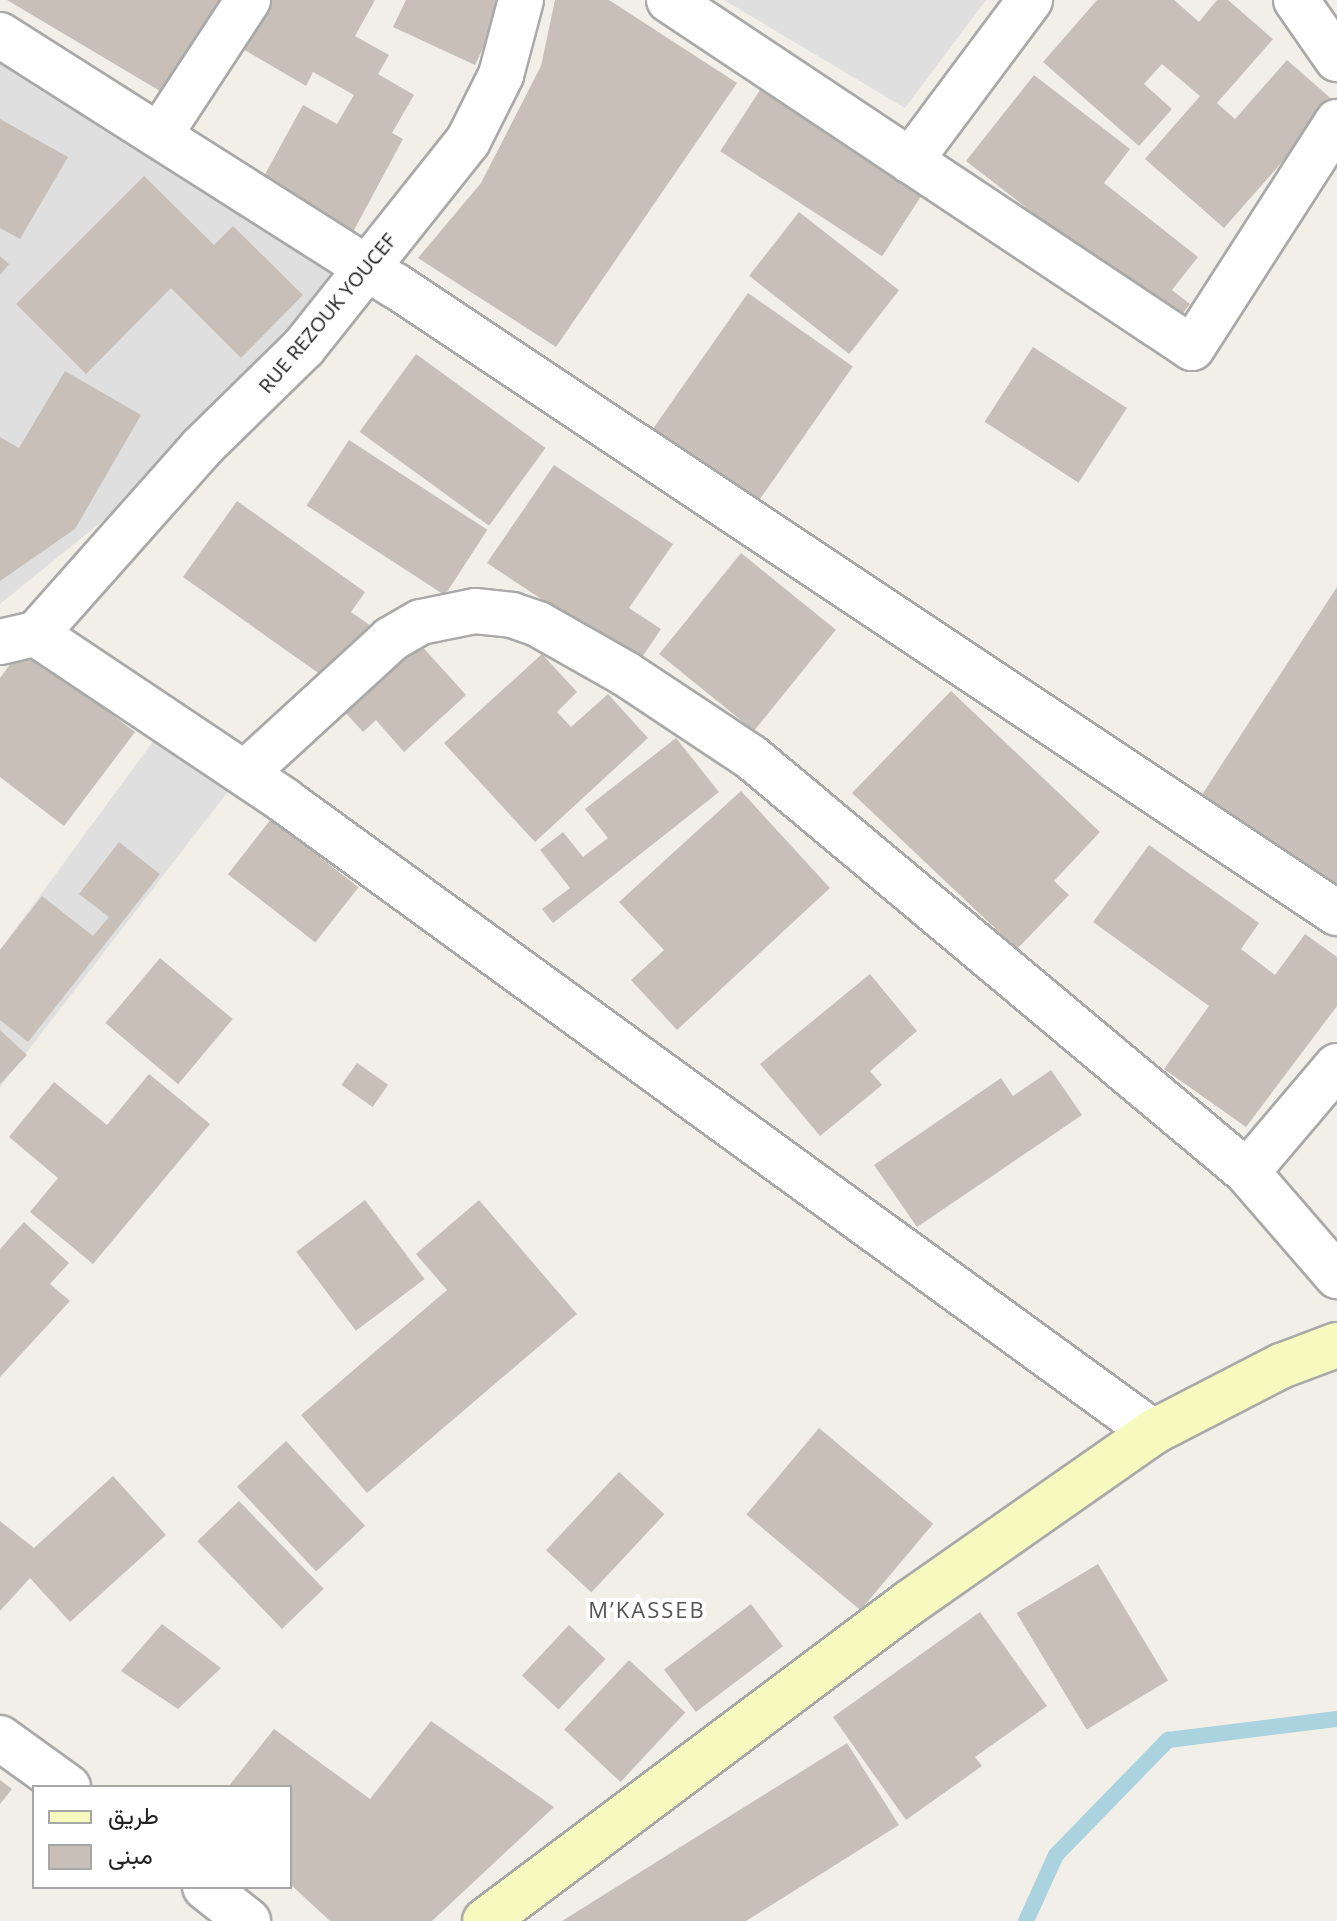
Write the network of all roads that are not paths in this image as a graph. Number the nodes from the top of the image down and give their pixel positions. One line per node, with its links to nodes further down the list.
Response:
1 (248, 0): 9 (street)
2 (521, 0): 11 (street, RUE REZOUK YOUCEF)
3 (669, 0): 10 (street)
4 (1030, 0): 10 (street)
5 (1296, 0): 7 (street)
6 (0, 35): 9 (street)
7 (1337, 59)
8 (1337, 122): 10 (street)
9 (161, 133): 11 (street)
10 (910, 161)
11 (367, 267): 12 (street, RUE REZOUK YOUCEF); 14 (street)
12 (18, 638): 13 (street)
13 (245, 773): 16 (street); 19 (street)
14 (1337, 913)
15 (1337, 1066): 16 (street)
16 (1247, 1172): 17 (street)
17 (1337, 1276)
18 (1337, 1345): 19 (main road)
19 (1153, 1432): 24 (main road)
20 (0, 1738): 21 (street)
21 (65, 1785)
22 (208, 1889): 23 (street)
23 (248, 1921)
24 (485, 1921)

